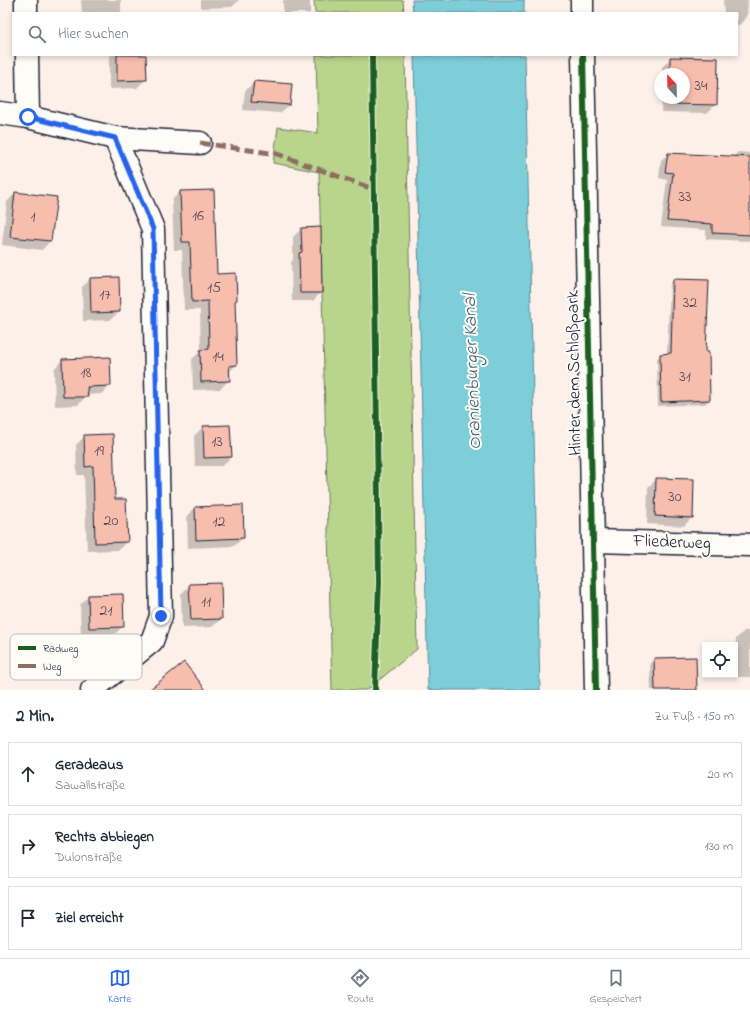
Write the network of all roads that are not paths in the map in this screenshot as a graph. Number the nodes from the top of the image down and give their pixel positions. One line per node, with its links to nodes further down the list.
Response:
1 (26, 0): 3 (street)
2 (582, 0): 4 (street)
3 (26, 12)
4 (582, 12)
5 (26, 56): 8 (street)
6 (583, 56): 11 (street, Hinter dem Schloßpark)
7 (0, 113): 8 (street)
8 (28, 117): 9 (street)
9 (115, 138): 10 (street); 13 (street)
10 (200, 143)
11 (593, 541): 12 (street, Fliederweg); 16 (street, Hinter dem Schloßpark)
12 (750, 545)
13 (142, 649)
14 (104, 680): 15 (street)
15 (92, 690)
16 (596, 690)

